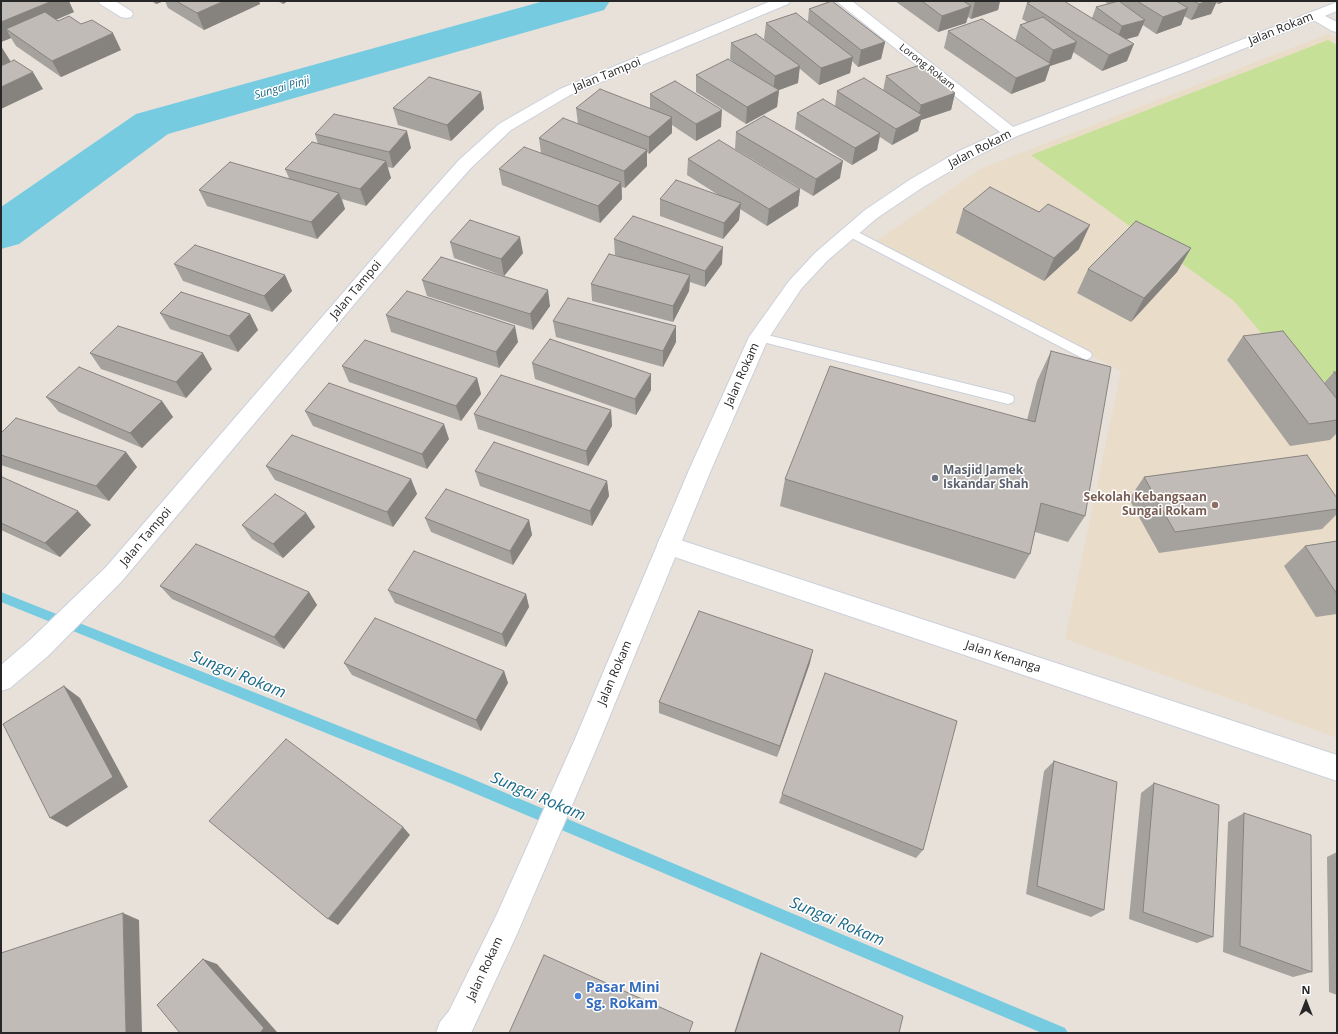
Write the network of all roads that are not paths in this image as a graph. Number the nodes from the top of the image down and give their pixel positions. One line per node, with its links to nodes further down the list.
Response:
1 (105, 1): 5 (street)
2 (783, 1): 14 (street, Jalan Tampoi)
3 (843, 1): 8 (street, Lorong Rokam)
4 (1337, 6): 6 (street, Jalan Rokam)
5 (126, 14)
6 (1315, 15): 7 (street); 8 (street, Jalan Rokam)
7 (1337, 28)
8 (1011, 133): 9 (street, Jalan Rokam)
9 (850, 232): 10 (street, Jalan Rokam); 11 (lane)
10 (759, 337): 12 (lane); 13 (street, Jalan Rokam)
11 (1086, 355)
12 (1008, 399)
13 (668, 545): 15 (street, Jalan Kenanga); 16 (street, Jalan Rokam)
14 (1, 680)
15 (1337, 768)
16 (451, 1033)

